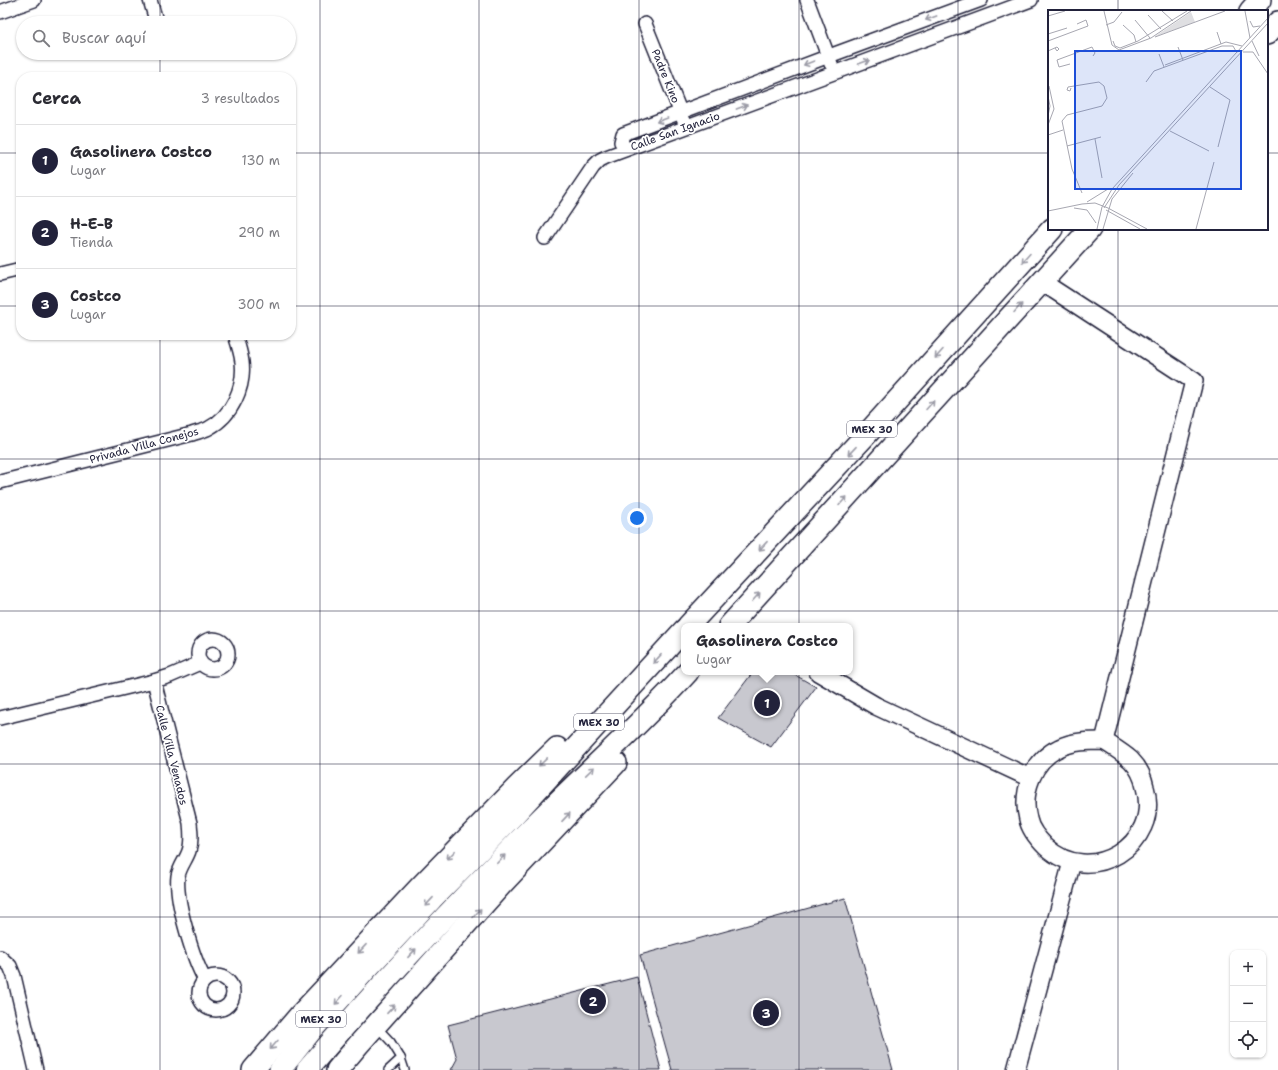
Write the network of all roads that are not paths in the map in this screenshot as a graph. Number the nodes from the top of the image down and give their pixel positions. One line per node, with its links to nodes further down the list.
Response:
1 (34, 0): 10 (street)
2 (150, 0): 11 (street)
3 (807, 0): 16 (street)
4 (979, 0): 12 (street); 16 (street, Calle San Ignacio, one-way to 16)
5 (1031, 0): 12 (street, Calle San Ignacio)
6 (1241, 0): 8 (street)
7 (1260, 0): 9 (main road)
8 (1245, 10)
9 (1251, 10)
10 (0, 12)
11 (155, 16)
12 (985, 18): 17 (street, Calle San Ignacio, one-way to 12)
13 (1278, 22): 15 (main road)
14 (644, 24): 18 (street, Padre Kino)
15 (1268, 33)
16 (828, 56): 17 (street); 18 (street, Calle San Ignacio, one-way to 18)
17 (835, 72): 19 (street, Calle San Ignacio, one-way to 17)
18 (681, 112): 19 (street, Padre Kino); 20 (street, Calle San Ignacio, one-way to 20)
19 (687, 127): 20 (street, Calle San Ignacio)
20 (626, 149): 23 (street)
21 (1051, 230): 29 (main road, MEX 30, one-way to 29)
22 (1089, 230): 26 (main road, MEX 30)
23 (545, 238)
24 (16, 269): 25 (street)
25 (0, 274)
26 (1042, 282): 30 (main road, MEX 30, one-way to 26); 39 (street)
27 (236, 340): 28 (street, Privada Villa Conejos)
28 (0, 482)
29 (691, 623)
30 (737, 623)
31 (681, 633): 37 (main road, MEX 30, one-way to 37)
32 (200, 663): 35 (street)
33 (685, 675): 36 (main road, MEX 30)
34 (823, 675): 40 (street)
35 (154, 681): 38 (street); 43 (street, Calle Villa Venados)
36 (658, 705): 44 (main road, one-way to 36); 49 (main road, MEX 30, one-way to 36)
37 (607, 713): 46 (main road, one-way to 46); 48 (main road, MEX 30, one-way to 48)
38 (0, 718)
39 (1104, 741): 40 (street); 41 (street)
40 (1030, 778): 41 (street)
41 (1072, 862): 53 (street)
42 (0, 957): 47 (street)
43 (205, 980)
44 (375, 1026): 45 (lane); 50 (main road)
45 (401, 1058): 51 (lane); 52 (lane)
46 (253, 1069)
47 (36, 1070)
48 (280, 1070)
49 (307, 1070)
50 (337, 1070)
51 (388, 1070)
52 (405, 1070)
53 (1016, 1070)

